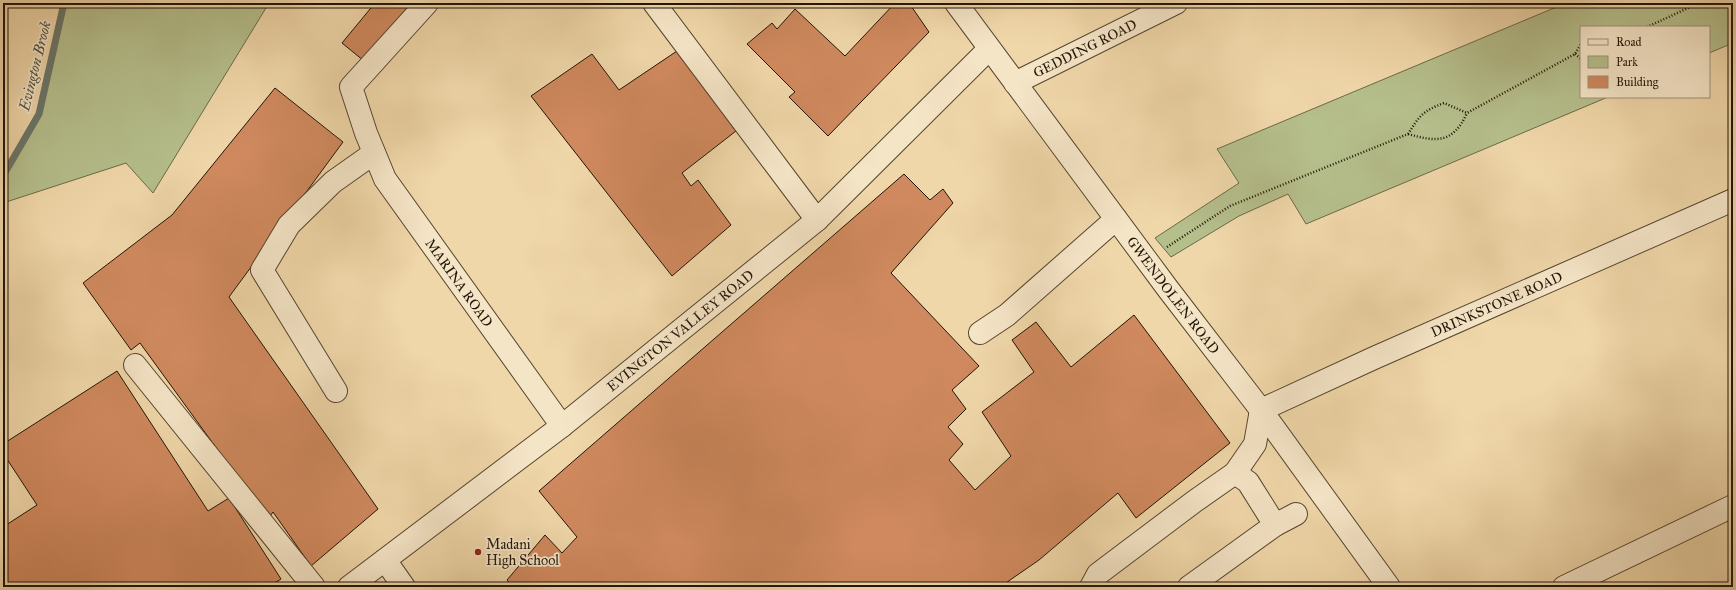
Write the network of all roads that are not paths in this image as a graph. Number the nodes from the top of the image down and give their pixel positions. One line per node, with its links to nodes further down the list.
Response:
1 (427, 3): 7 (street, MARINA ROAD)
2 (654, 3): 10 (street)
3 (956, 3): 5 (street, GWENDOLEN ROAD)
4 (1176, 3): 6 (street, GEDDING ROAD)
5 (989, 49): 6 (street, GWENDOLEN ROAD); 10 (street, EVINGTON VALLEY ROAD)
6 (1015, 83): 9 (street, GWENDOLEN ROAD)
7 (374, 153): 13 (street); 15 (street, MARINA ROAD)
8 (1733, 200): 14 (street, DRINKSTONE ROAD)
9 (1116, 219): 11 (street); 14 (street, GWENDOLEN ROAD)
10 (817, 220): 15 (street, EVINGTON VALLEY ROAD)
11 (980, 333)
12 (135, 365): 21 (street)
13 (336, 391)
14 (1261, 410): 16 (street); 26 (street, GWENDOLEN ROAD)
15 (562, 426): 20 (street, EVINGTON VALLEY ROAD)
16 (1235, 473): 19 (street); 24 (street)
17 (1733, 506): 27 (street)
18 (1296, 514): 19 (street)
19 (1275, 525): 25 (street)
20 (385, 560): 22 (street, EVINGTON VALLEY ROAD); 23 (street)
21 (314, 587)
22 (349, 587)
23 (404, 587)
24 (1090, 587)
25 (1189, 587)
26 (1389, 587)
27 (1564, 587)

